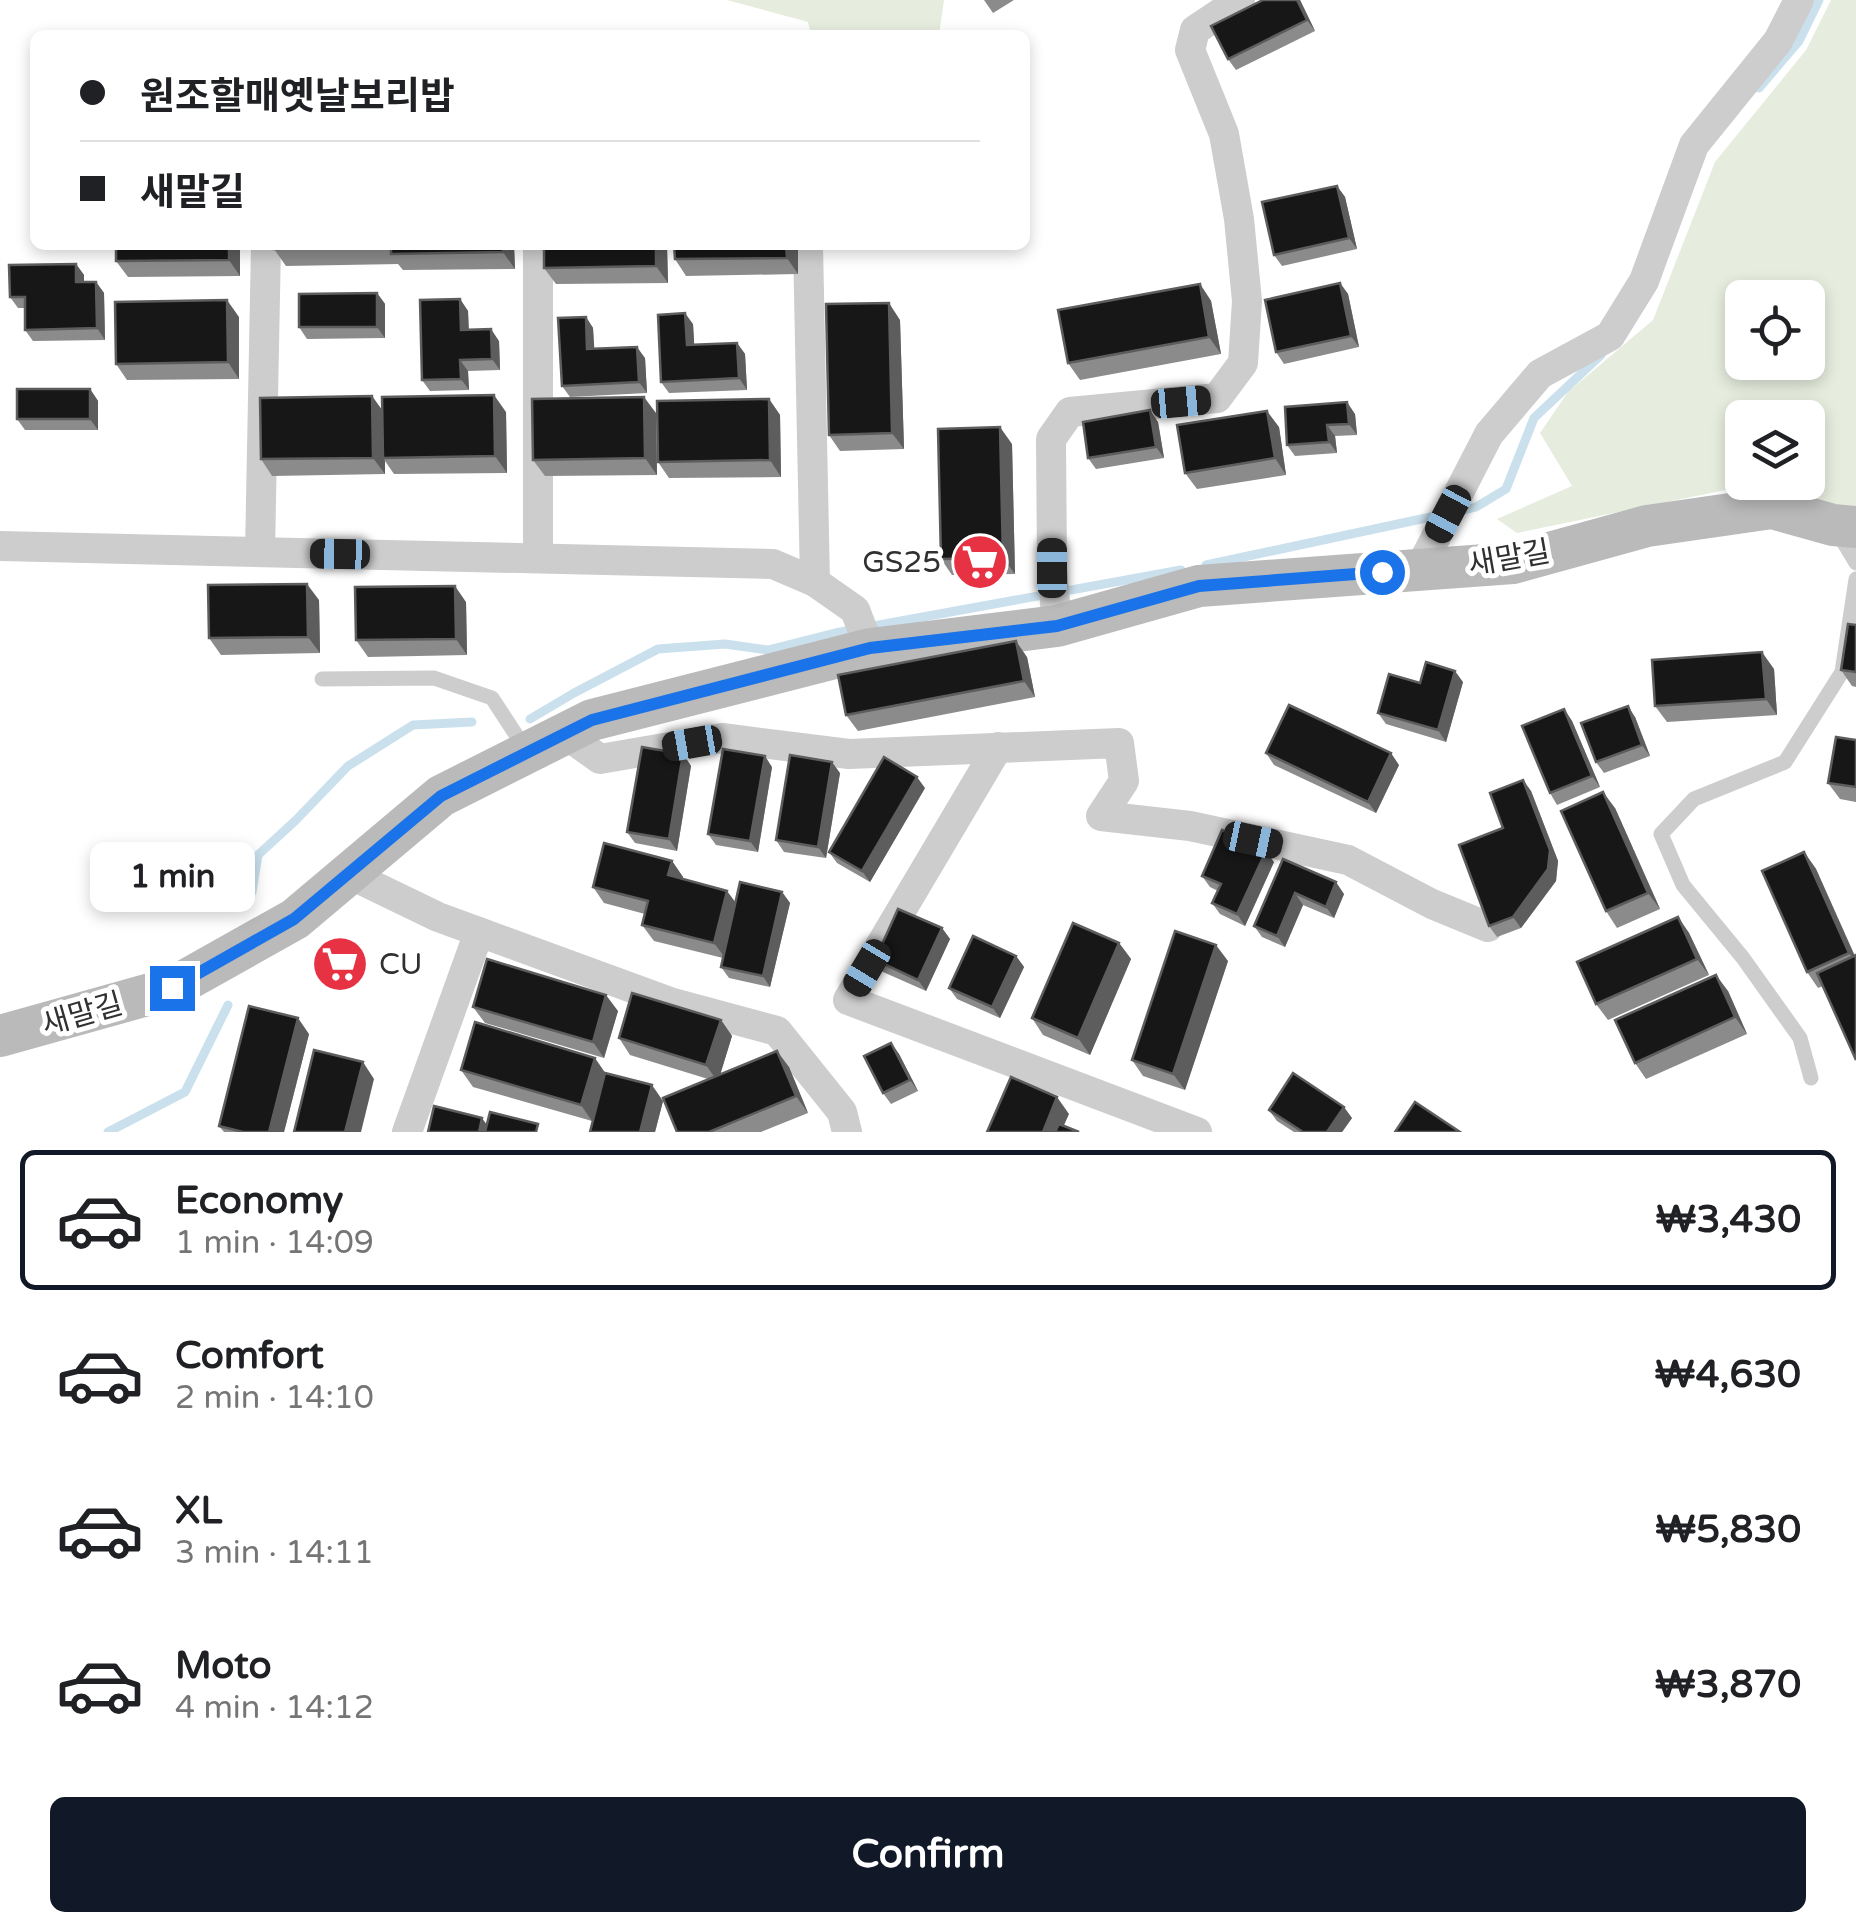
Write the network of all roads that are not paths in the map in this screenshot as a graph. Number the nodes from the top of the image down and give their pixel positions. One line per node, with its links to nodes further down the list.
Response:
1 (1240, 0): 14 (street)
2 (1799, 0): 11 (street)
3 (266, 250): 8 (street)
4 (538, 250): 9 (street)
5 (808, 250): 13 (street)
6 (1845, 526): 10 (lane); 11 (street, 새말길)
7 (0, 546): 8 (street)
8 (260, 552): 9 (street)
9 (538, 558): 13 (street)
10 (1856, 562)
11 (1419, 570): 14 (street, 새말길)
12 (1856, 578): 23 (lane)
13 (815, 582): 15 (street)
14 (1057, 626): 15 (street, 새말길)
15 (865, 635): 17 (street, 새말길)
16 (322, 679): 17 (lane)
17 (546, 743): 18 (street); 19 (street, 새말길)
18 (998, 746): 20 (street); 26 (street)
19 (349, 874): 21 (street); 22 (street, 새말길)
20 (1488, 927)
21 (479, 932): 24 (street); 25 (street)
22 (0, 1036)
23 (1811, 1078)
24 (407, 1132)
25 (847, 1132)
26 (1197, 1132)

